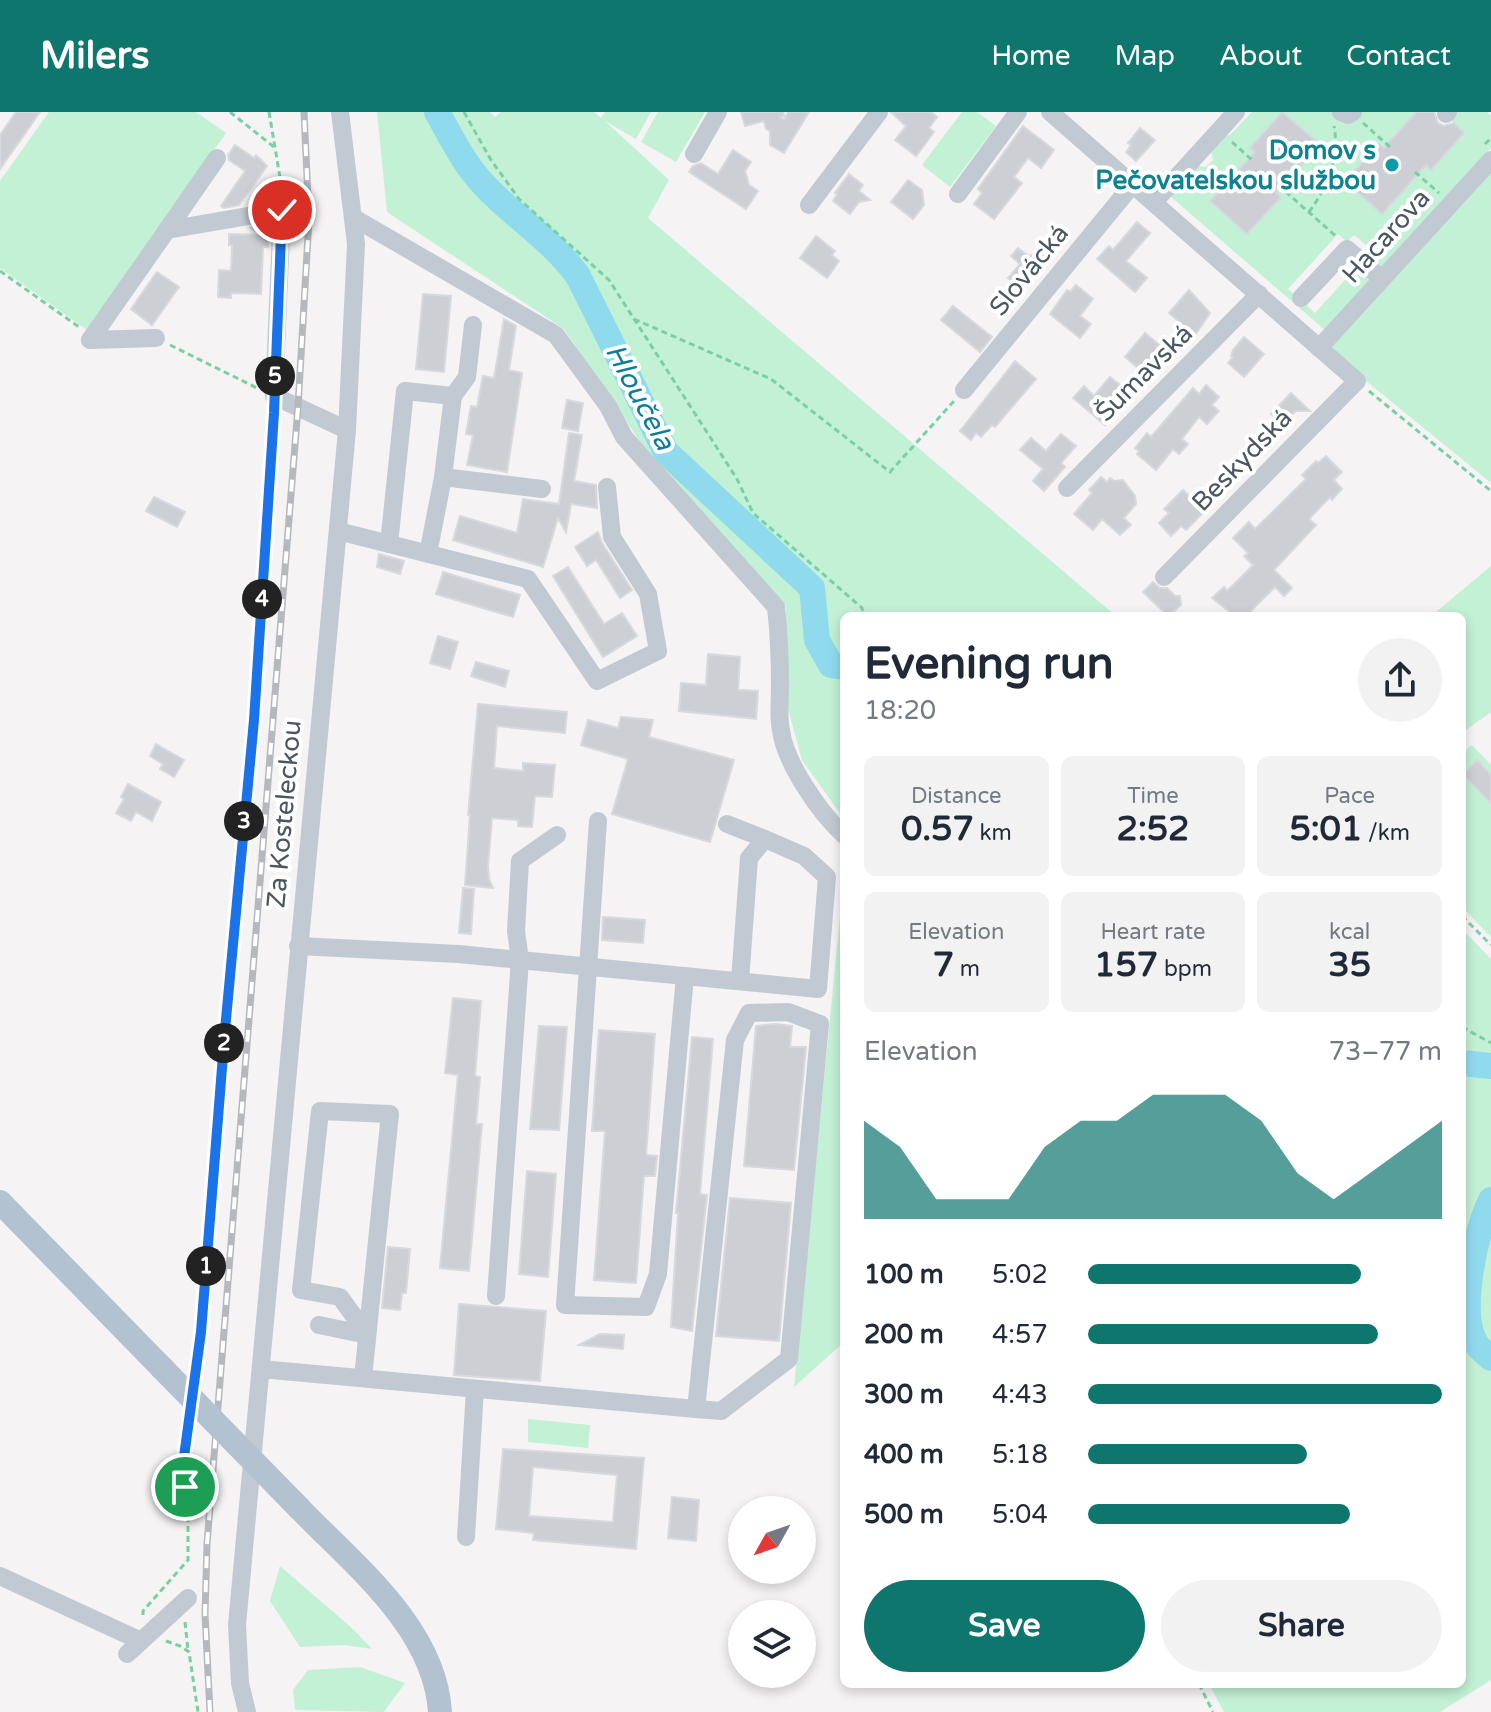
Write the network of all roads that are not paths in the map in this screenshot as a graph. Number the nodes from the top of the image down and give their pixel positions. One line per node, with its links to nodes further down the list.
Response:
1 (340, 112): 16 (street, Za Kosteleckou)
2 (718, 112): 9 (street)
3 (879, 112): 15 (street)
4 (1018, 112): 13 (street)
5 (1050, 112): 12 (street)
6 (1236, 112): 14 (street)
7 (1358, 114): 8 (street)
8 (1337, 118)
9 (694, 154)
10 (217, 158): 17 (street)
11 (1491, 160): 18 (street, Hacarova)
12 (1133, 184): 14 (street); 24 (street, Slovácká)
13 (958, 194)
14 (1154, 202): 19 (street)
15 (809, 205)
16 (354, 218): 26 (street, Za Kosteleckou); 37 (street)
17 (167, 230): 22 (street); 26 (street)
18 (1382, 279): 20 (street); 23 (street, Hacarova)
19 (1259, 294): 23 (street); 29 (street, Šumavská)
20 (1301, 298)
21 (473, 325): 25 (street)
22 (156, 338)
23 (1319, 348): 34 (street, Beskydská)
24 (964, 390)
25 (453, 396): 27 (street); 32 (street)
26 (347, 430): 31 (street, Za Kosteleckou)
27 (443, 477): 30 (street); 33 (street)
28 (607, 487): 33 (street)
29 (1067, 488)
30 (542, 489)
31 (338, 531): 32 (street); 40 (street, Za Kosteleckou)
32 (389, 544): 33 (street)
33 (428, 554)
34 (1164, 577)
35 (598, 821): 42 (street)
36 (727, 824): 39 (street)
37 (840, 831)
38 (557, 835): 41 (street)
39 (765, 839): 44 (street); 44 (street)
40 (298, 946): 41 (street); 49 (street, Za Kosteleckou)
41 (520, 960): 42 (street); 46 (street)
42 (590, 967): 43 (street); 43 (street)
43 (685, 976): 44 (street)
44 (740, 981)
45 (0, 1202): 57 (main road, bridge)
46 (496, 1296)
47 (319, 1325): 48 (street)
48 (367, 1330): 48 (street); 50 (street)
49 (261, 1369): 50 (street); 56 (street, Za Kosteleckou)
50 (363, 1378): 51 (street)
51 (475, 1389): 52 (street); 53 (street)
52 (696, 1409): 52 (street)
53 (466, 1537)
54 (0, 1576): 55 (street)
55 (188, 1598)
56 (247, 1712)
57 (440, 1712)

